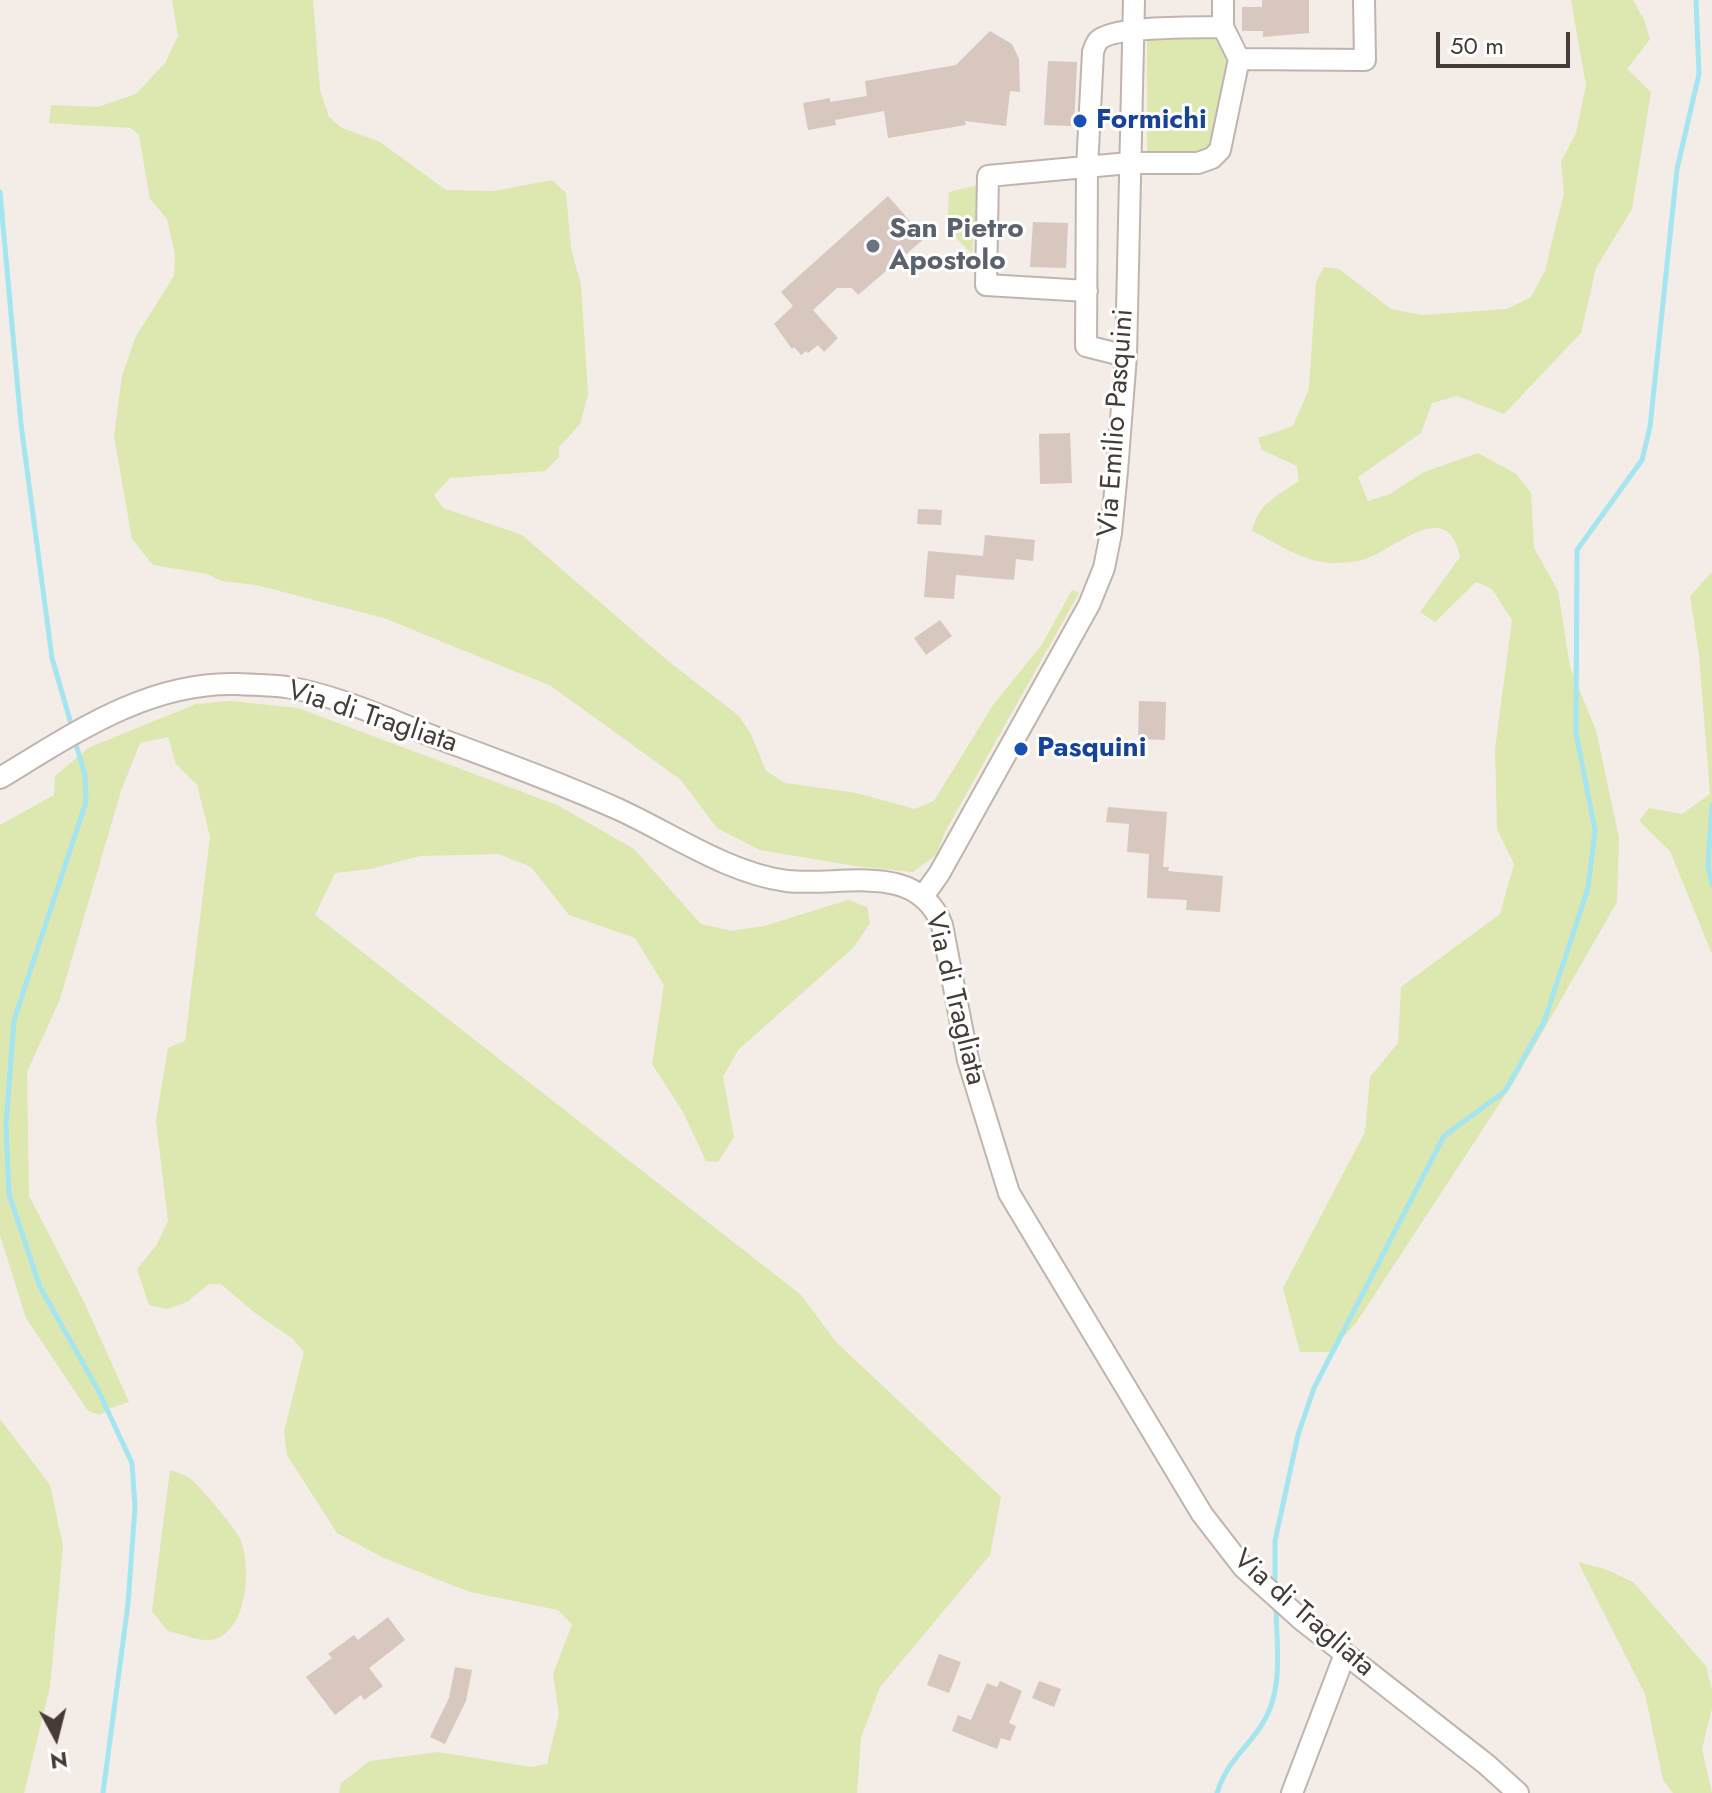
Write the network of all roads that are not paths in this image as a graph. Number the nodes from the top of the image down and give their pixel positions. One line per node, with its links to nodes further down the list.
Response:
1 (1134, 0): 5 (street, Via Emilio Pasquini)
2 (1223, 0): 4 (street)
3 (1364, 0): 6 (street)
4 (1223, 27): 5 (street); 6 (street)
5 (1133, 29): 7 (street, Via Emilio Pasquini); 8 (street)
6 (1239, 59): 7 (street)
7 (1129, 163): 8 (street); 10 (street, Via Emilio Pasquini)
8 (1087, 168): 9 (street); 9 (street)
9 (1087, 291): 10 (street)
10 (1126, 356): 12 (street, Via Emilio Pasquini)
11 (0, 778): 12 (street, Via di Tragliata)
12 (924, 895): 13 (street, Via di Tragliata)
13 (1345, 1654): 14 (street); 15 (street, Via di Tragliata)
14 (1292, 1793)
15 (1518, 1793)

